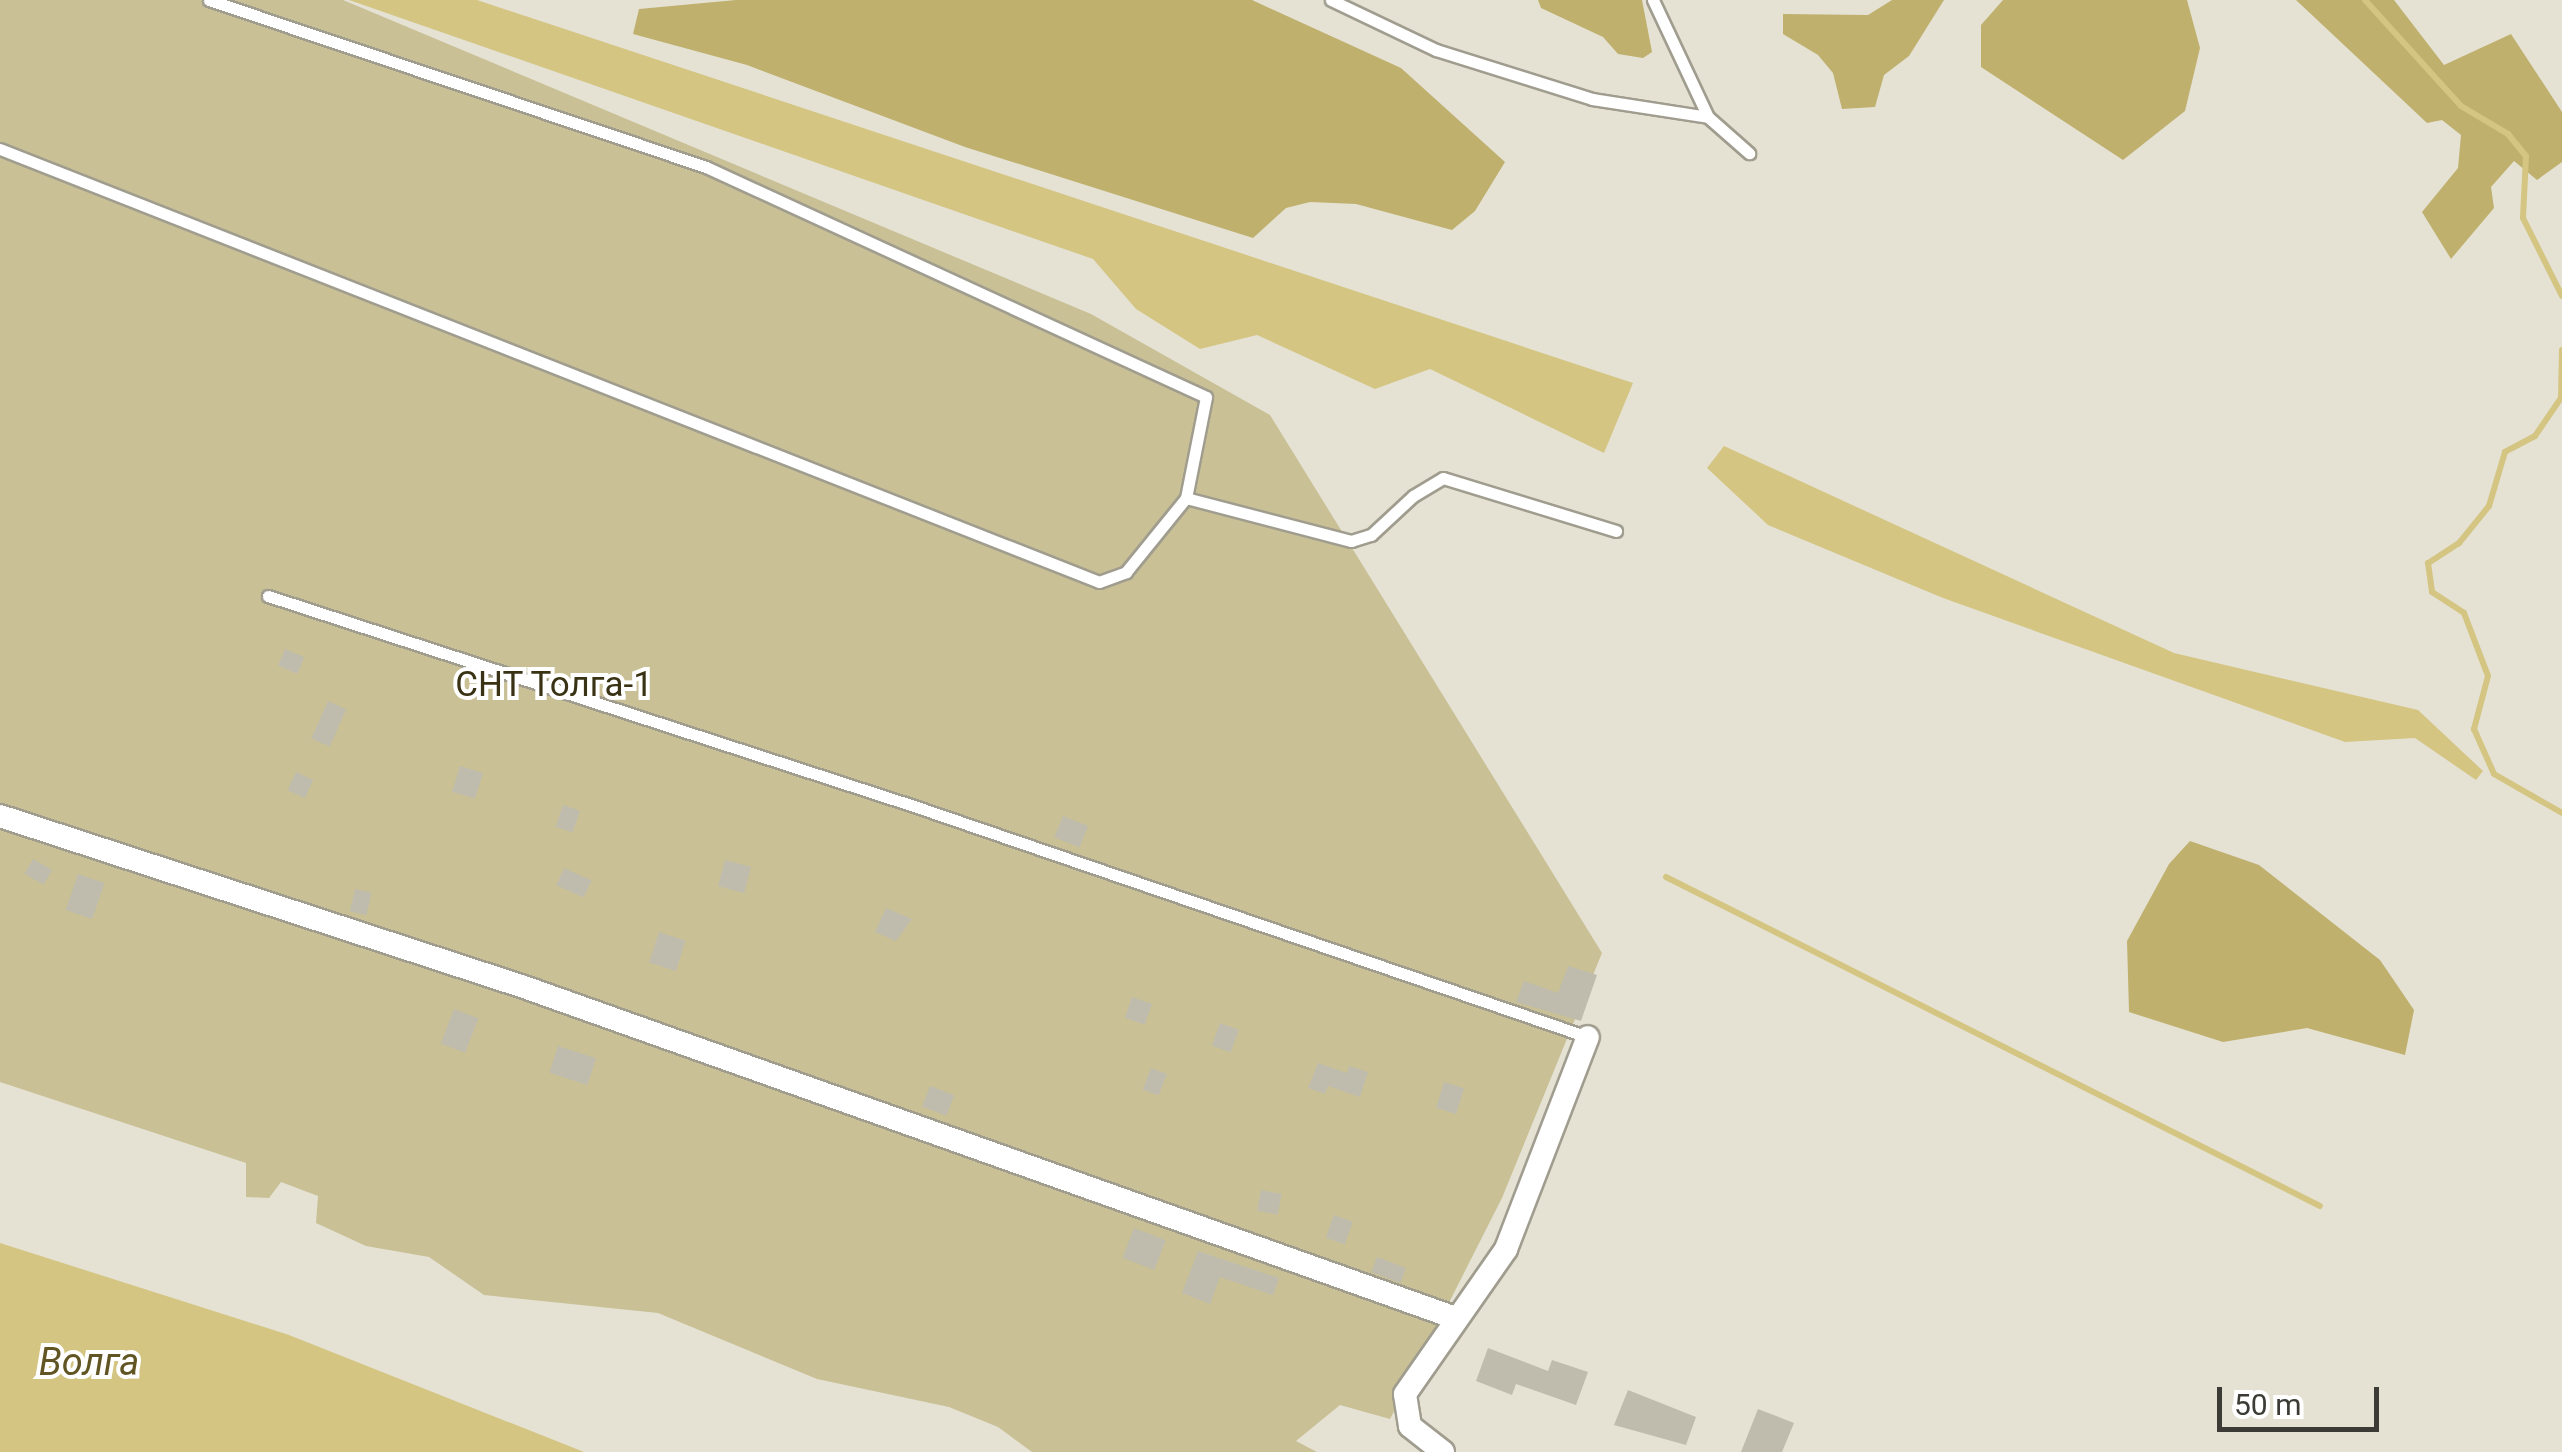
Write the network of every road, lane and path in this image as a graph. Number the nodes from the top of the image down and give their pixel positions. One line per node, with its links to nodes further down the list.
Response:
1 (209, 0): 7 (lane)
2 (1331, 0): 4 (lane)
3 (1653, 0): 4 (lane)
4 (1708, 117): 6 (lane)
5 (0, 149): 7 (lane)
6 (1748, 153)
7 (1186, 498): 8 (lane)
8 (1616, 531)
9 (268, 596): 11 (lane)
10 (0, 816): 12 (street)
11 (1588, 1037): 12 (street)
12 (1454, 1316): 13 (street)
13 (1443, 1452)

